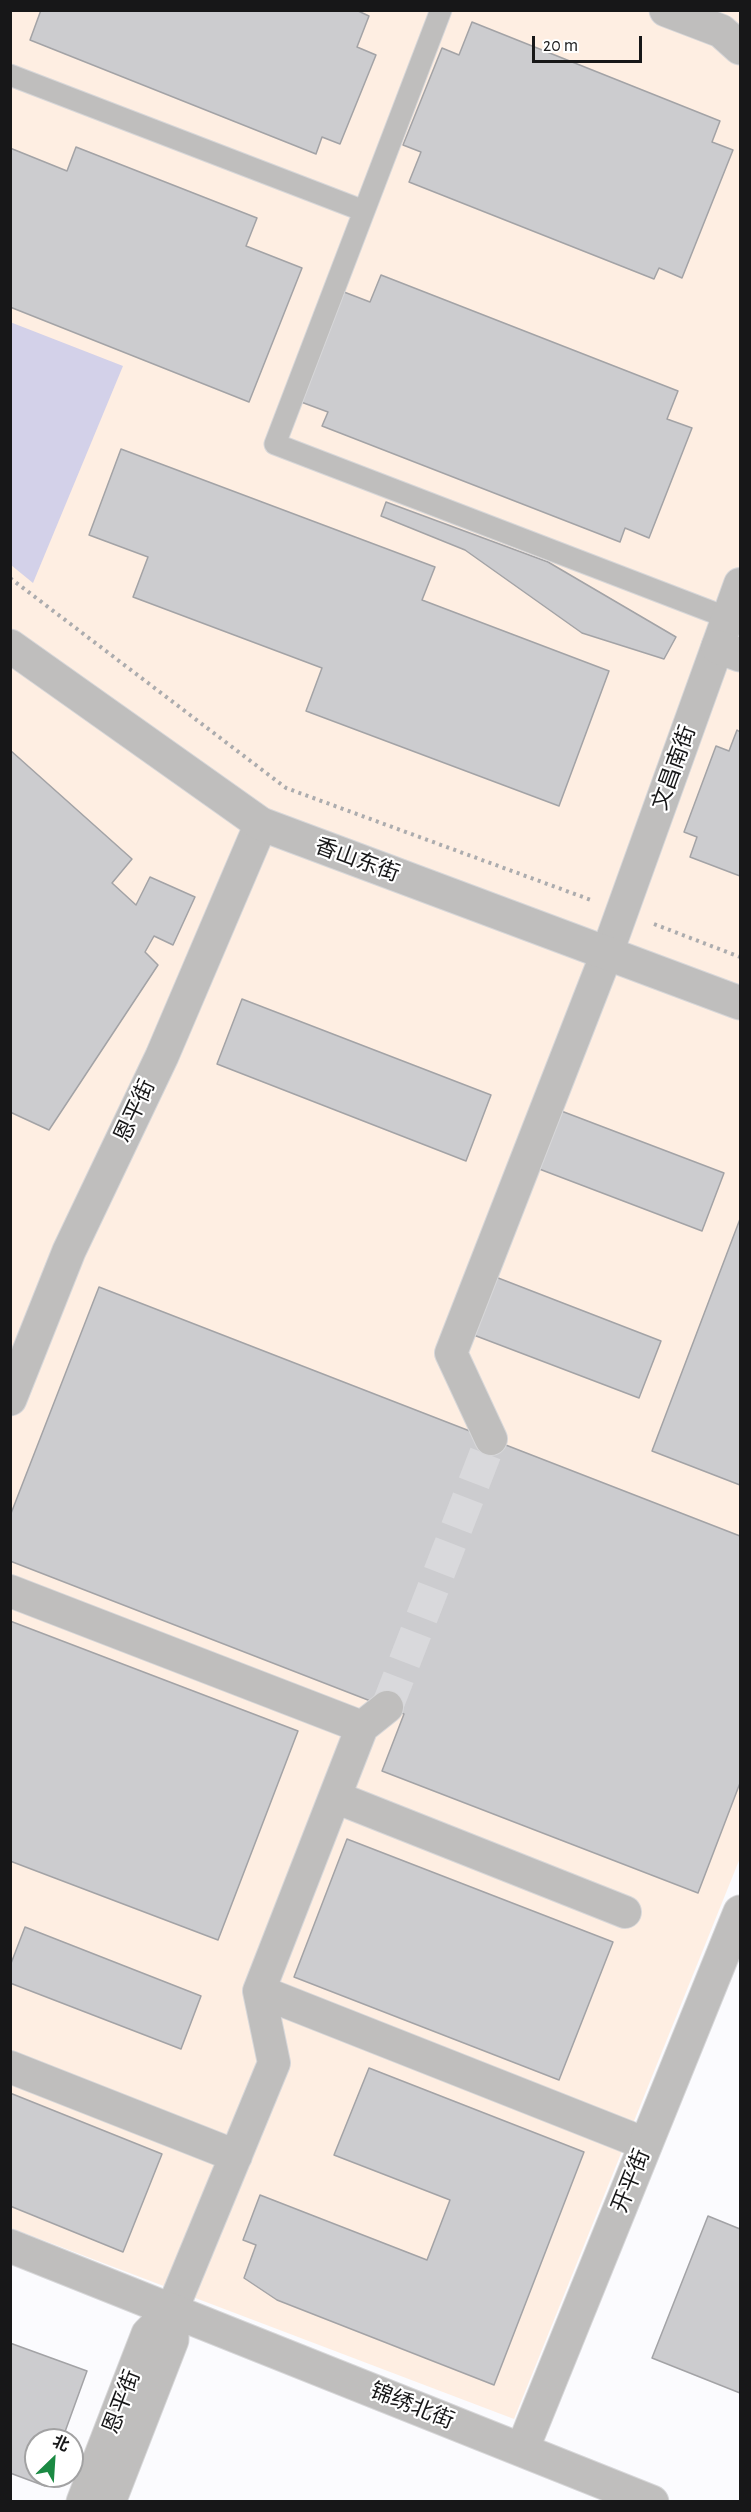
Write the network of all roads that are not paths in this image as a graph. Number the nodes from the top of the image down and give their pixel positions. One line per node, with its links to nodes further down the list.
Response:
1 (441, 10): 5 (lane)
2 (666, 10): 3 (street)
3 (741, 48)
4 (10, 75): 5 (lane)
5 (364, 211): 7 (lane)
6 (741, 584): 7 (street, 文昌南街)
7 (729, 640): 10 (street, 文昌南街)
8 (10, 646): 9 (street, 香山东街)
9 (261, 824): 10 (street, 香山东街); 12 (street, 恩平街)
10 (607, 953): 11 (street, 香山东街); 13 (street, 文昌南街)
11 (741, 1003)
12 (10, 1399)
13 (491, 1439)
14 (10, 1591): 16 (street)
15 (387, 1707): 16 (street)
16 (362, 1727): 17 (street)
17 (335, 1797): 18 (street); 20 (street)
18 (625, 1912)
19 (741, 1912): 22 (street, 开平街)
20 (259, 1991): 22 (street); 23 (street)
21 (10, 2067): 23 (street)
22 (646, 2144): 26 (street, 开平街)
23 (236, 2156): 25 (street)
24 (10, 2246): 25 (street)
25 (172, 2310): 26 (street, 锦绣北街); 27 (street, 恩平街); 28 (street, 恩平街)
26 (522, 2450): 29 (street, 锦绣北街)
27 (83, 2502)
28 (109, 2502)
29 (652, 2502)

